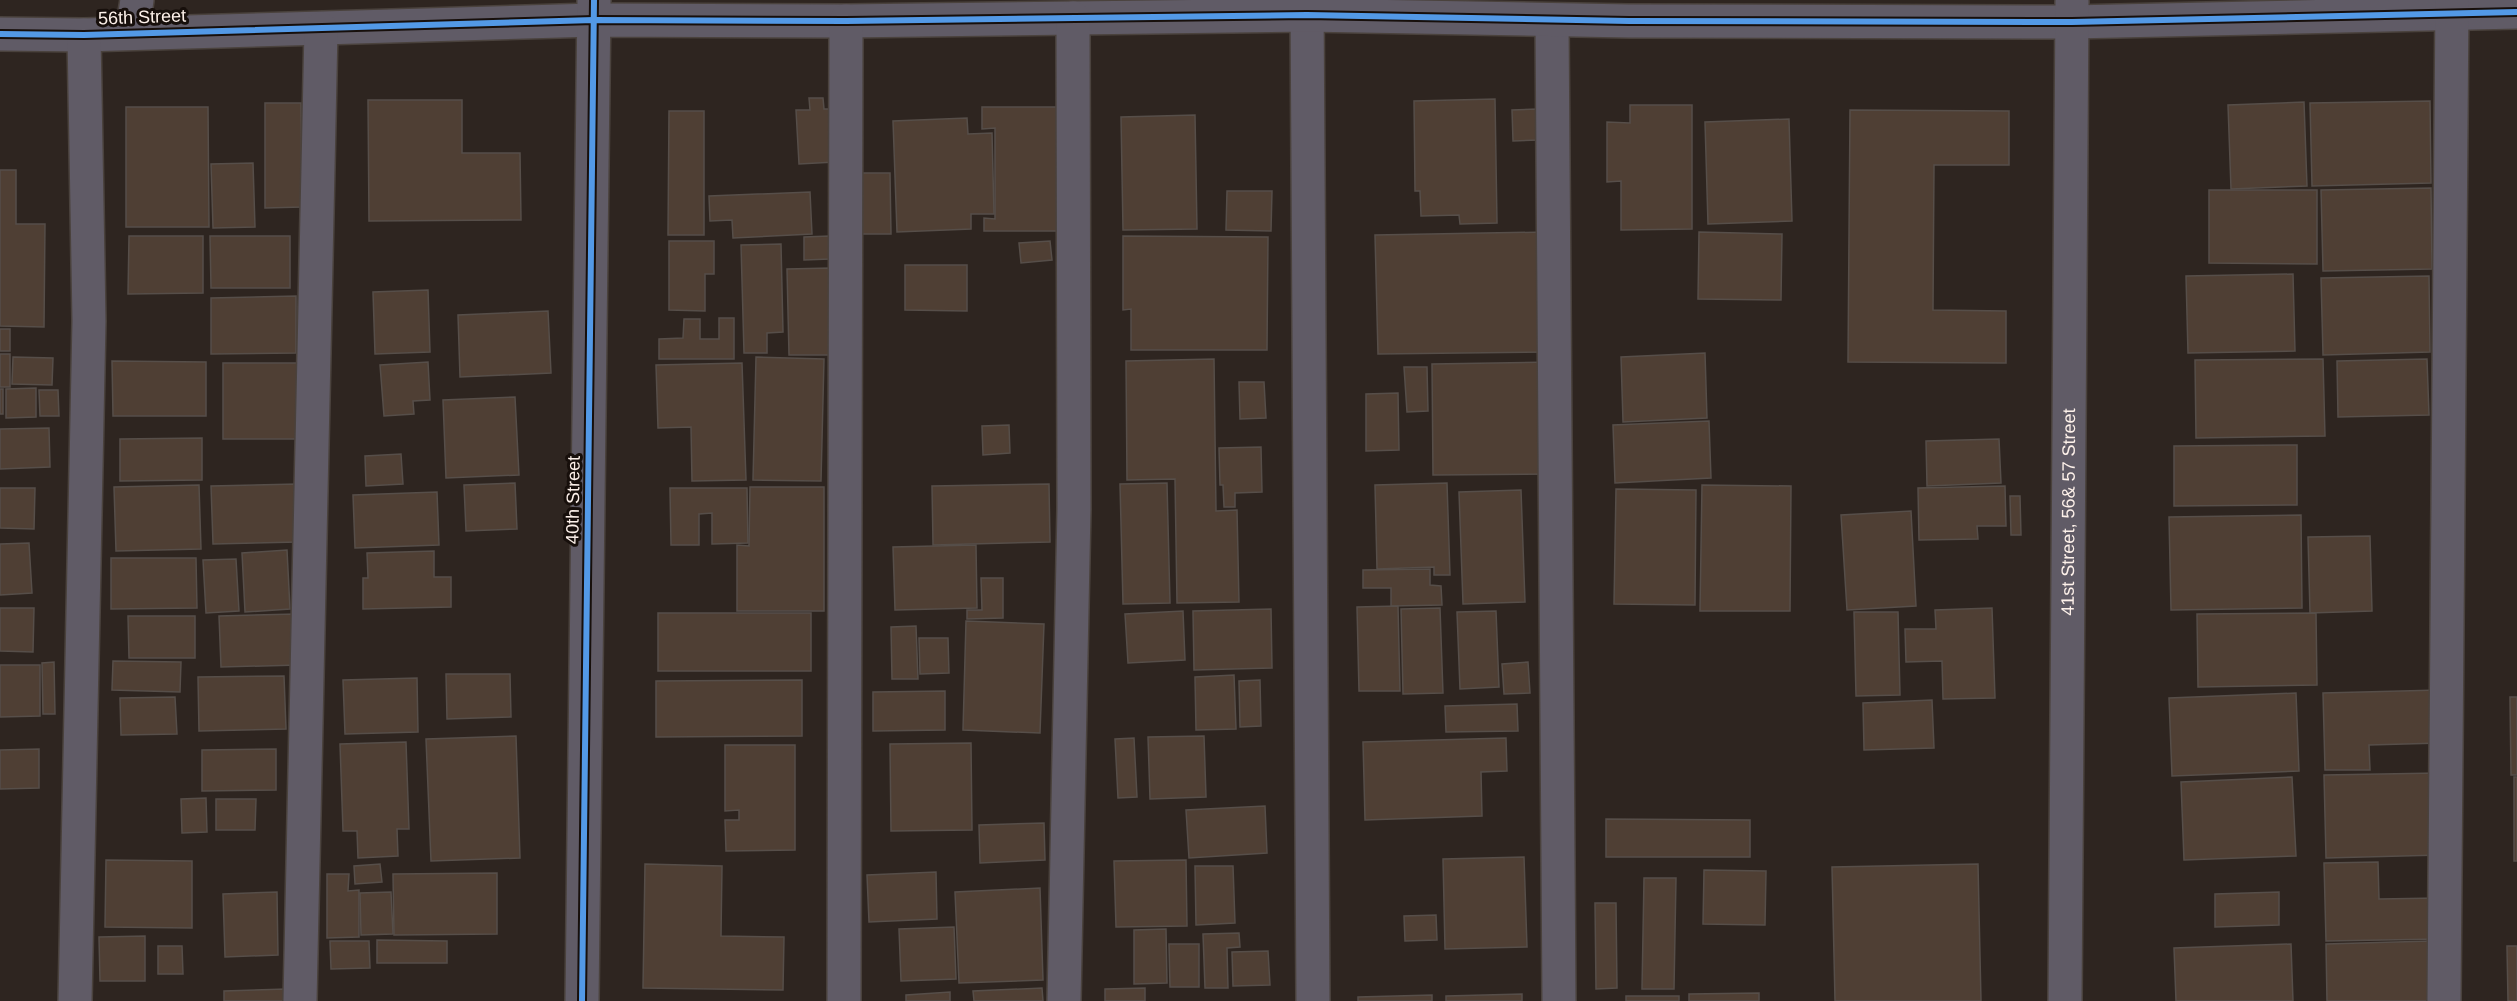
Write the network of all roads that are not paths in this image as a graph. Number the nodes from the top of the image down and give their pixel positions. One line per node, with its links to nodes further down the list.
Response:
1 (2452, 7): 6 (street, 56th Street); 7 (street, 56th Street); 23 (street)
2 (1307, 8): 9 (street, 56th Street); 10 (street, 56th Street); 20 (street)
3 (946, 9): 9 (street, 56th Street); 11 (street, 56th Street)
4 (594, 10): 11 (street, 56th Street); 12 (street, 56th Street); 17 (street, 40th Street)
5 (1629, 11): 6 (street, 56th Street); 10 (street, 56th Street)
6 (2072, 11): 22 (street, 41st Street, 56& 57 Street)
7 (2517, 12)
8 (134, 16): 12 (street, 56th Street); 14 (street, 56th Street)
9 (1073, 18): 19 (street)
10 (1552, 20): 21 (street)
11 (846, 21): 18 (street)
12 (321, 29): 16 (street)
13 (0, 34): 14 (street, 56th Street)
14 (84, 35): 15 (street)
15 (75, 1001)
16 (300, 1001)
17 (582, 1001)
18 (844, 1001)
19 (1064, 1001)
20 (1313, 1001)
21 (1558, 1001)
22 (2065, 1001)
23 (2444, 1001)

